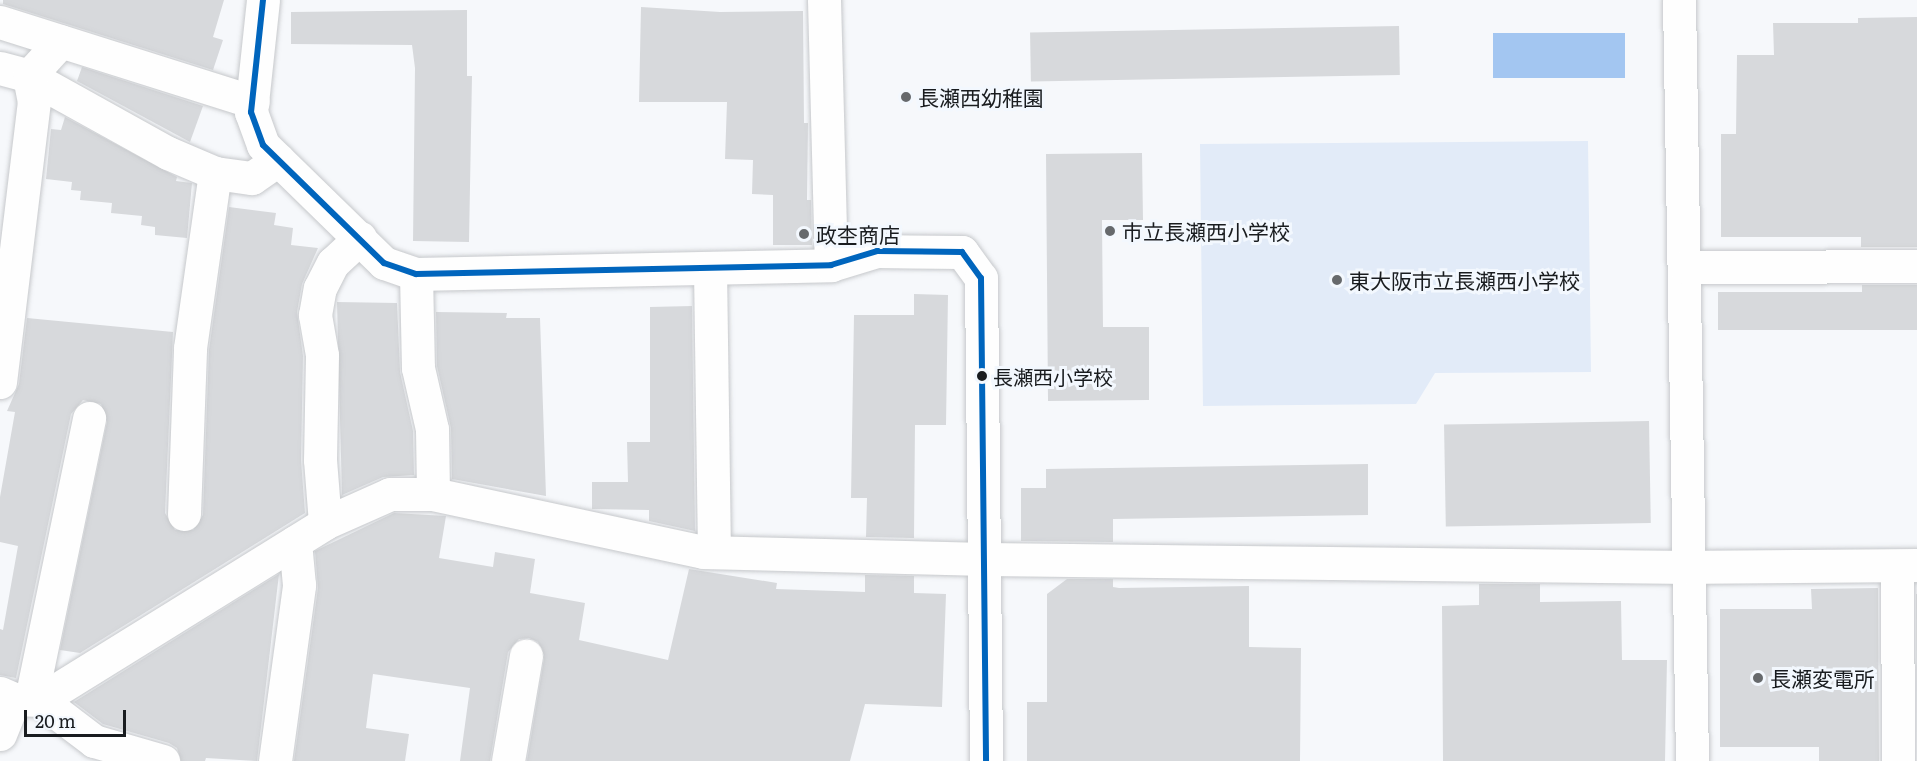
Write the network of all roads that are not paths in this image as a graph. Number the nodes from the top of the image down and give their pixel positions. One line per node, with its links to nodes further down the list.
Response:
1 (263, 0): 7 (street)
2 (824, 0): 11 (street)
3 (1679, 0): 13 (street)
4 (0, 22): 5 (street)
5 (61, 41): 6 (street); 7 (street)
6 (14, 72): 9 (street); 16 (street)
7 (253, 102): 8 (street)
8 (278, 160): 9 (street); 10 (street)
9 (215, 173): 19 (street)
10 (360, 238): 15 (street); 20 (street)
11 (831, 265): 14 (street); 23 (street)
12 (1917, 266): 13 (street)
13 (1684, 267): 25 (street)
14 (710, 268): 15 (street); 22 (street)
15 (416, 274): 18 (street)
16 (0, 382)
17 (89, 418): 27 (street)
18 (433, 494): 20 (street); 22 (street)
19 (184, 514)
20 (325, 523): 21 (street)
21 (295, 542): 27 (street); 30 (street)
22 (714, 552): 23 (street)
23 (986, 559): 25 (street); 32 (street)
24 (1907, 565): 25 (street); 34 (street)
25 (1690, 567): 33 (street)
26 (526, 656): 31 (street)
27 (21, 698): 28 (street); 29 (street)
28 (0, 734)
29 (163, 761)
30 (275, 761)
31 (508, 761)
32 (986, 761)
33 (1692, 761)
34 (1898, 761)

